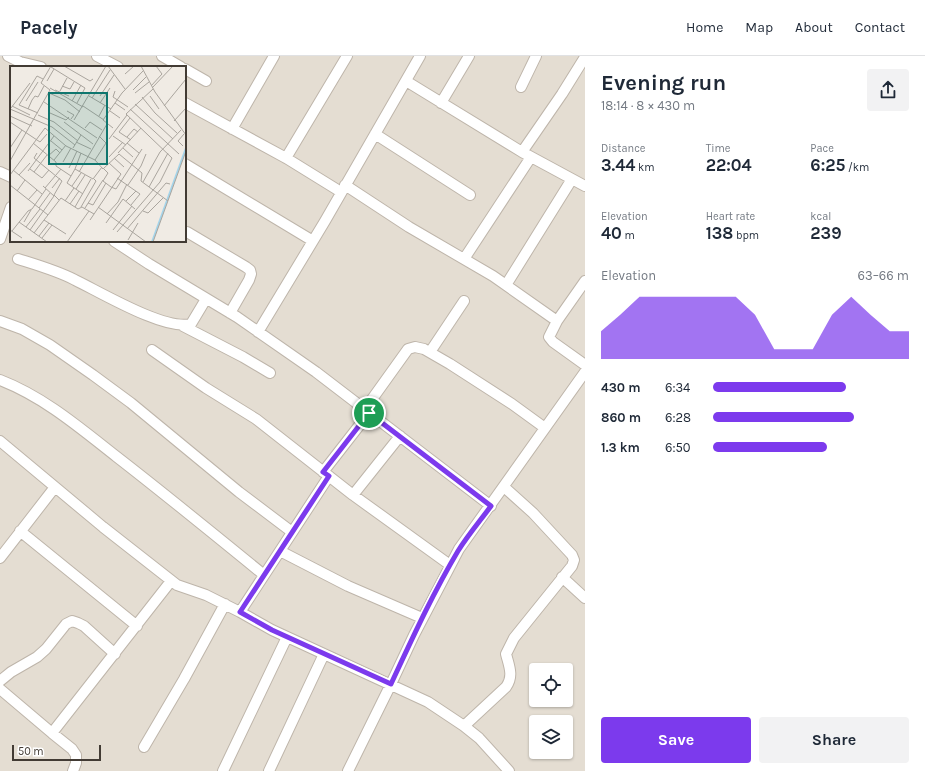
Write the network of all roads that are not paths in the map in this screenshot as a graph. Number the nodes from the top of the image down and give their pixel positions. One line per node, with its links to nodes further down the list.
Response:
1 (8, 56): 10 (street)
2 (97, 56): 11 (street)
3 (162, 56): 12 (street)
4 (274, 56): 19 (street)
5 (347, 56): 22 (street)
6 (420, 56): 15 (street)
7 (469, 56): 17 (street)
8 (536, 56): 16 (street)
9 (585, 57): 21 (street)
10 (38, 66)
11 (116, 66)
12 (179, 66)
13 (186, 70): 14 (street)
14 (206, 81)
15 (406, 81): 17 (street); 20 (street)
16 (520, 87)
17 (442, 103): 21 (street)
18 (186, 104): 19 (street)
19 (232, 129): 22 (street)
20 (375, 134): 28 (street); 29 (street)
21 (526, 155): 26 (street); 36 (street)
22 (286, 158): 28 (street)
23 (186, 167): 33 (street)
24 (0, 172): 25 (street)
25 (10, 177)
26 (572, 179): 27 (street); 38 (street)
27 (585, 186)
28 (343, 189): 33 (street); 36 (street)
29 (470, 195)
30 (10, 210): 32 (street)
31 (187, 232): 41 (street)
32 (0, 239)
33 (313, 241): 45 (street)
34 (116, 242): 39 (street)
35 (18, 259): 44 (street)
36 (464, 259): 38 (street)
37 (584, 283): 43 (street)
38 (506, 285): 43 (street)
39 (206, 299): 41 (street); 44 (street)
40 (464, 301): 47 (street)
41 (230, 313): 45 (street)
42 (0, 320): 62 (street)
43 (557, 321): 48 (street)
44 (184, 326): 50 (street)
45 (258, 332): 52 (street)
46 (152, 350): 56 (street)
47 (430, 352): 52 (street); 53 (street)
48 (585, 364)
49 (585, 372): 53 (street)
50 (270, 373)
51 (0, 380): 66 (street)
52 (367, 411): 54 (street); 56 (street)
53 (545, 428): 58 (street)
54 (400, 436): 59 (street); 60 (street)
55 (0, 441): 57 (street)
56 (326, 474): 59 (street); 62 (street)
57 (55, 487): 61 (street); 68 (street)
58 (504, 487): 60 (street); 67 (street)
59 (353, 495): 65 (street)
60 (491, 506): 65 (street)
61 (20, 531): 64 (street); 73 (street)
62 (292, 532): 63 (street)
63 (280, 551): 66 (street); 72 (street)
64 (0, 558)
65 (450, 565): 72 (street)
66 (264, 575): 71 (street)
67 (562, 577): 69 (street); 80 (street)
68 (171, 581): 70 (street); 73 (street)
69 (585, 598)
70 (225, 604): 71 (street); 82 (street)
71 (240, 612): 74 (street)
72 (422, 618): 78 (street)
73 (137, 626): 75 (street)
74 (287, 637): 76 (street); 84 (street)
75 (115, 654): 77 (street); 81 (street)
76 (324, 654): 78 (street); 85 (street)
77 (0, 681)
78 (391, 684): 80 (street); 86 (street)
79 (0, 689): 81 (street)
80 (464, 726): 87 (street)
81 (52, 734): 83 (street)
82 (144, 748)
83 (72, 771)
84 (223, 771)
85 (269, 771)
86 (348, 771)
87 (509, 771)

